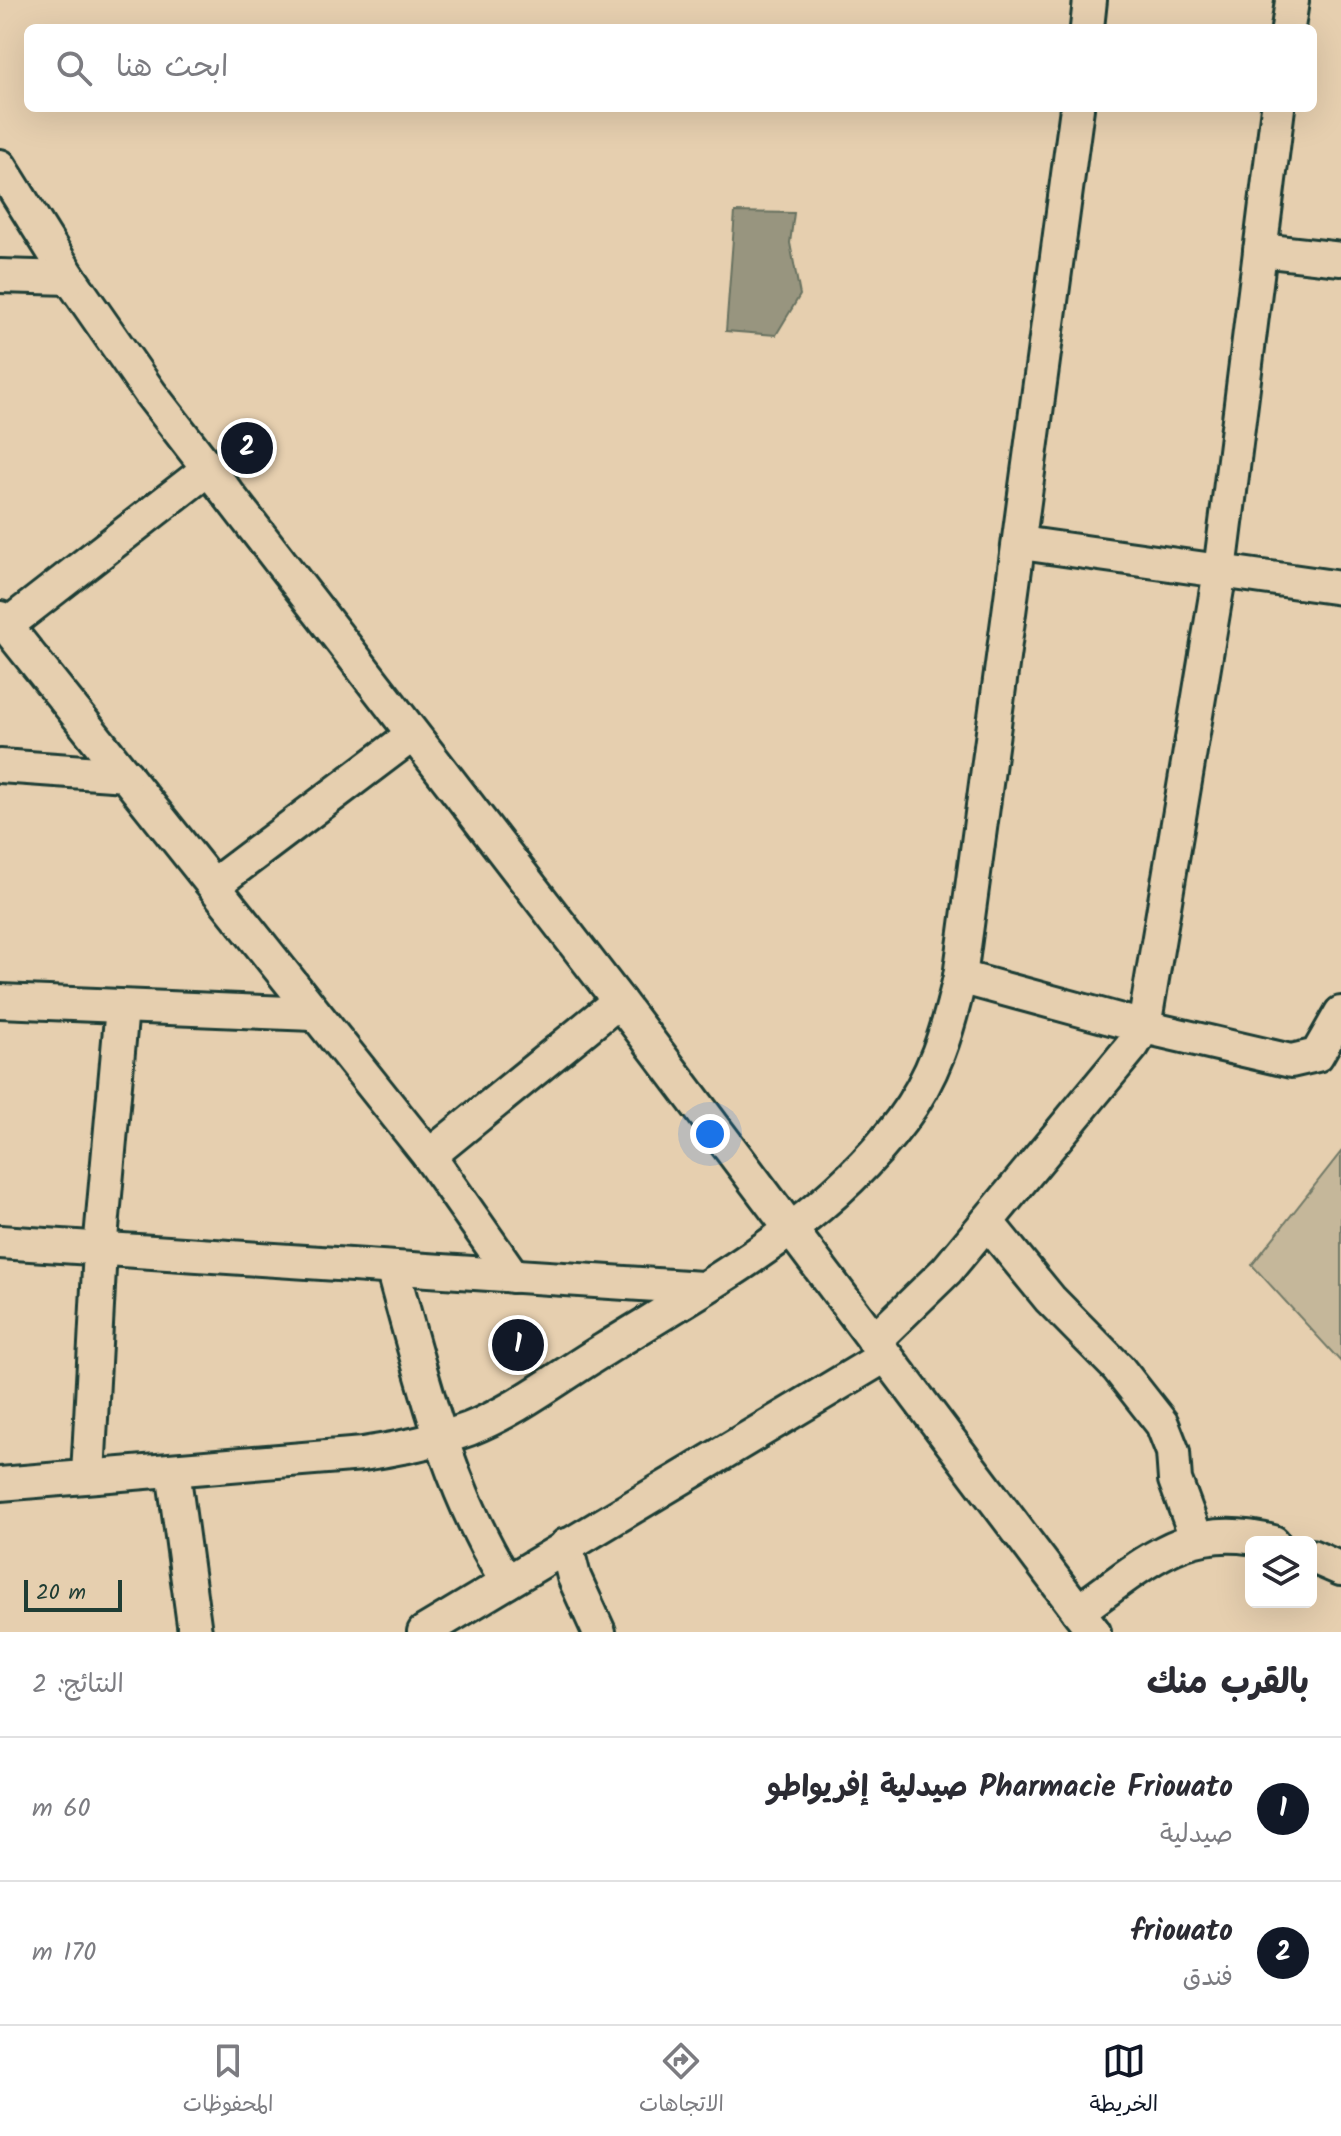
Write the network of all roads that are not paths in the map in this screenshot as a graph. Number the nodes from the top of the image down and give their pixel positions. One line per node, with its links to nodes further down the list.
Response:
1 (1090, 0): 3 (street)
2 (1292, 1): 4 (street)
3 (1087, 24)
4 (1289, 24)
5 (1076, 112): 13 (street)
6 (1277, 112): 8 (street)
7 (0, 166): 11 (street)
8 (1260, 250): 9 (street); 14 (street)
9 (1341, 259)
10 (0, 276): 11 (street)
11 (70, 278): 12 (street)
12 (208, 469): 16 (street); 17 (street)
13 (1021, 543): 14 (street); 21 (street)
14 (1220, 571): 15 (street); 27 (street)
15 (1341, 588)
16 (3, 622): 19 (street)
17 (412, 735): 20 (street); 23 (street)
18 (0, 766): 19 (street)
19 (126, 775): 20 (street)
20 (215, 884): 26 (street)
21 (960, 977): 27 (street); 30 (street)
22 (0, 1001): 24 (street)
23 (619, 1001): 28 (street); 30 (street)
24 (122, 1007): 26 (street); 32 (street)
25 (1341, 1013): 27 (street)
26 (314, 1014): 28 (street)
27 (1144, 1027): 29 (street)
28 (429, 1156): 34 (street)
29 (987, 1222): 36 (street); 42 (street)
30 (790, 1230): 35 (street); 36 (street)
31 (0, 1242): 32 (street)
32 (100, 1250): 33 (street); 39 (street)
33 (392, 1268): 34 (street); 37 (street)
34 (513, 1276): 35 (street)
35 (702, 1288): 37 (street)
36 (879, 1349): 43 (street); 47 (street)
37 (440, 1439): 38 (street); 46 (street)
38 (173, 1470): 39 (street); 48 (street)
39 (88, 1475): 40 (street)
40 (0, 1484)
41 (1245, 1536): 42 (street)
42 (1196, 1537): 47 (street)
43 (566, 1545): 46 (street); 50 (street)
44 (1317, 1559): 45 (street)
45 (1341, 1569)
46 (507, 1582): 49 (street)
47 (1086, 1622)
48 (195, 1632)
49 (424, 1632)
50 (599, 1632)

